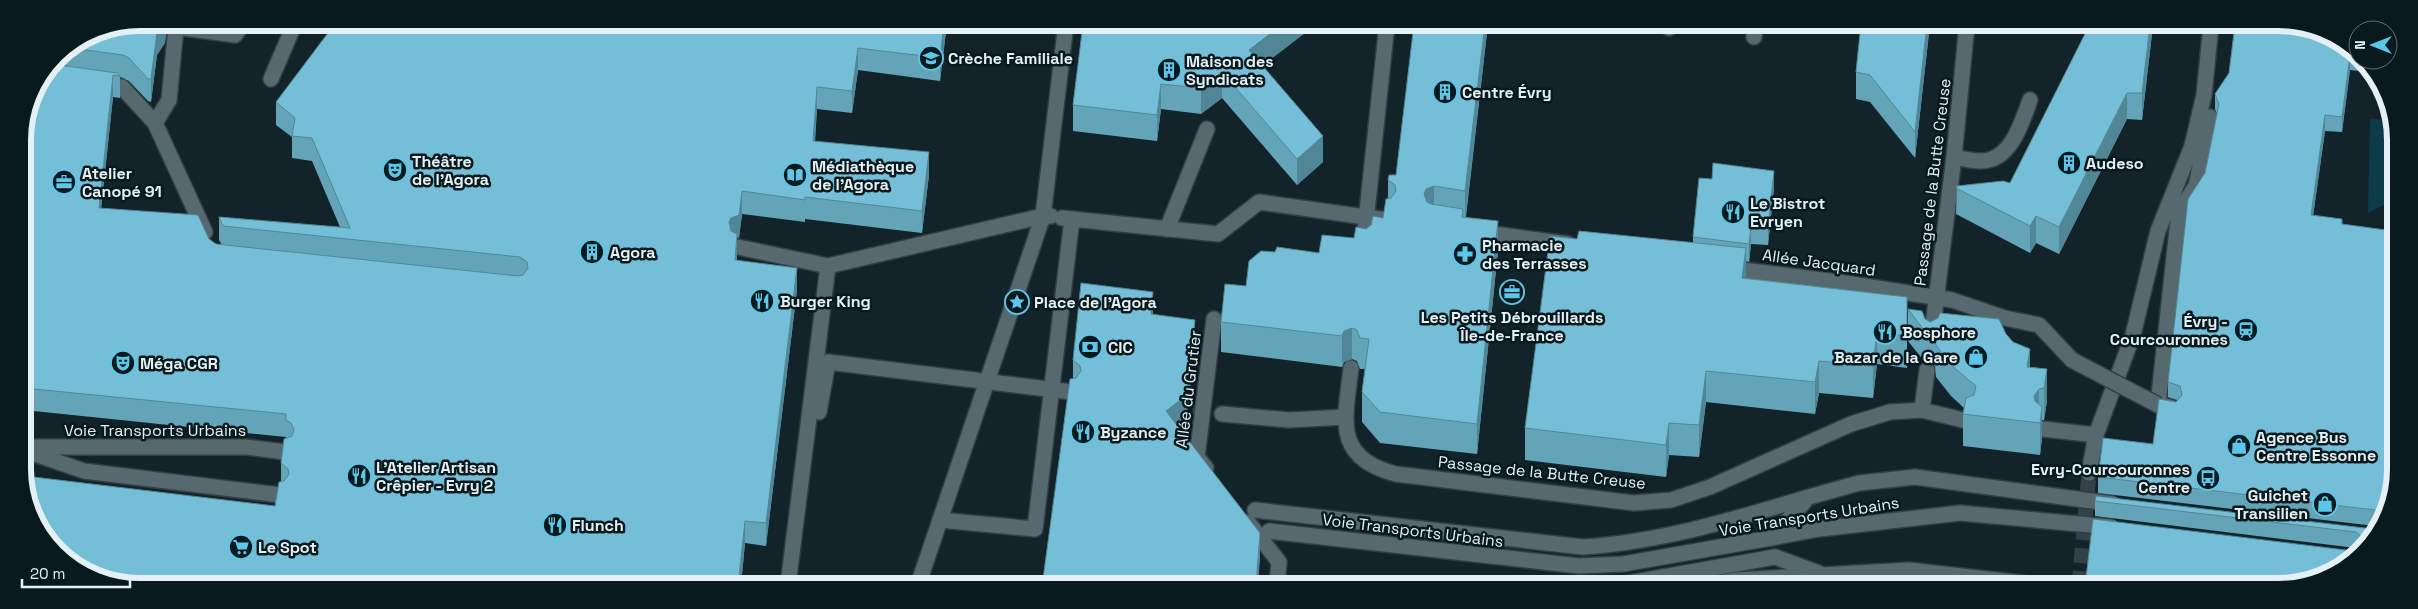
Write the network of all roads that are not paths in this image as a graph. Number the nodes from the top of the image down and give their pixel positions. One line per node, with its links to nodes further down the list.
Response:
1 (176, 31): 13 (street)
2 (206, 31): 3 (street)
3 (238, 31)
4 (292, 31): 9 (street)
5 (1066, 31): 16 (street)
6 (1386, 31): 17 (street)
7 (1966, 31): 15 (street, Passage de la Butte Creuse)
8 (2210, 31): 40 (street)
9 (271, 79)
10 (82, 82): 13 (street)
11 (2030, 100): 15 (street)
12 (2210, 117): 26 (street, Allée Jacquard, bridge)
13 (155, 122): 21 (street)
14 (1208, 129): 19 (street)
15 (1954, 157): 28 (street, Passage de la Butte Creuse)
16 (1057, 217): 19 (street); 25 (street); 31 (street); 32 (street)
17 (1366, 217): 18 (street); 19 (street); 24 (street)
18 (1387, 220)
19 (1167, 229)
20 (1463, 230): 22 (street)
21 (210, 243)
22 (1578, 246)
23 (738, 247): 25 (street)
24 (1363, 251)
25 (828, 266): 57 (street)
26 (1716, 267)
27 (1214, 319): 45 (street, Allée du Grutier)
28 (1931, 344)
29 (1351, 368): 37 (street, Passage de la Butte Creuse)
30 (1927, 370): 34 (street)
31 (987, 381): 32 (street); 35 (street); 51 (street)
32 (1053, 390): 33 (street); 51 (street)
33 (1072, 392)
34 (1922, 410): 37 (street, Passage de la Butte Creuse); 38 (street, Passage de la Butte Creuse)
35 (818, 414)
36 (1222, 414): 37 (street)
37 (1345, 417)
38 (1967, 421)
39 (2043, 429): 40 (street)
40 (2096, 435): 44 (street)
41 (31, 449): 43 (street, Voie Transports Urbains)
42 (31, 451): 46 (street, Voie Transports Urbains)
43 (285, 452)
44 (2089, 473)
45 (1215, 480)
46 (280, 495)
47 (1809, 497): 48 (street, Voie Transports Urbains, bridge); 50 (street, Voie Transports Urbains); 54 (street)
48 (2132, 506)
49 (1238, 509): 59 (street)
50 (1255, 510)
51 (940, 520): 58 (street)
52 (2130, 529): 54 (street, Voie Transports Urbains, bridge)
53 (1269, 531): 54 (street, Voie Transports Urbains)
54 (1771, 538): 55 (street)
55 (1775, 557): 56 (street); 60 (street)
56 (1825, 576): 61 (street); 62 (street)
57 (789, 578)
58 (920, 578)
59 (1278, 578)
60 (1657, 578)
61 (1780, 578)
62 (1978, 578)

